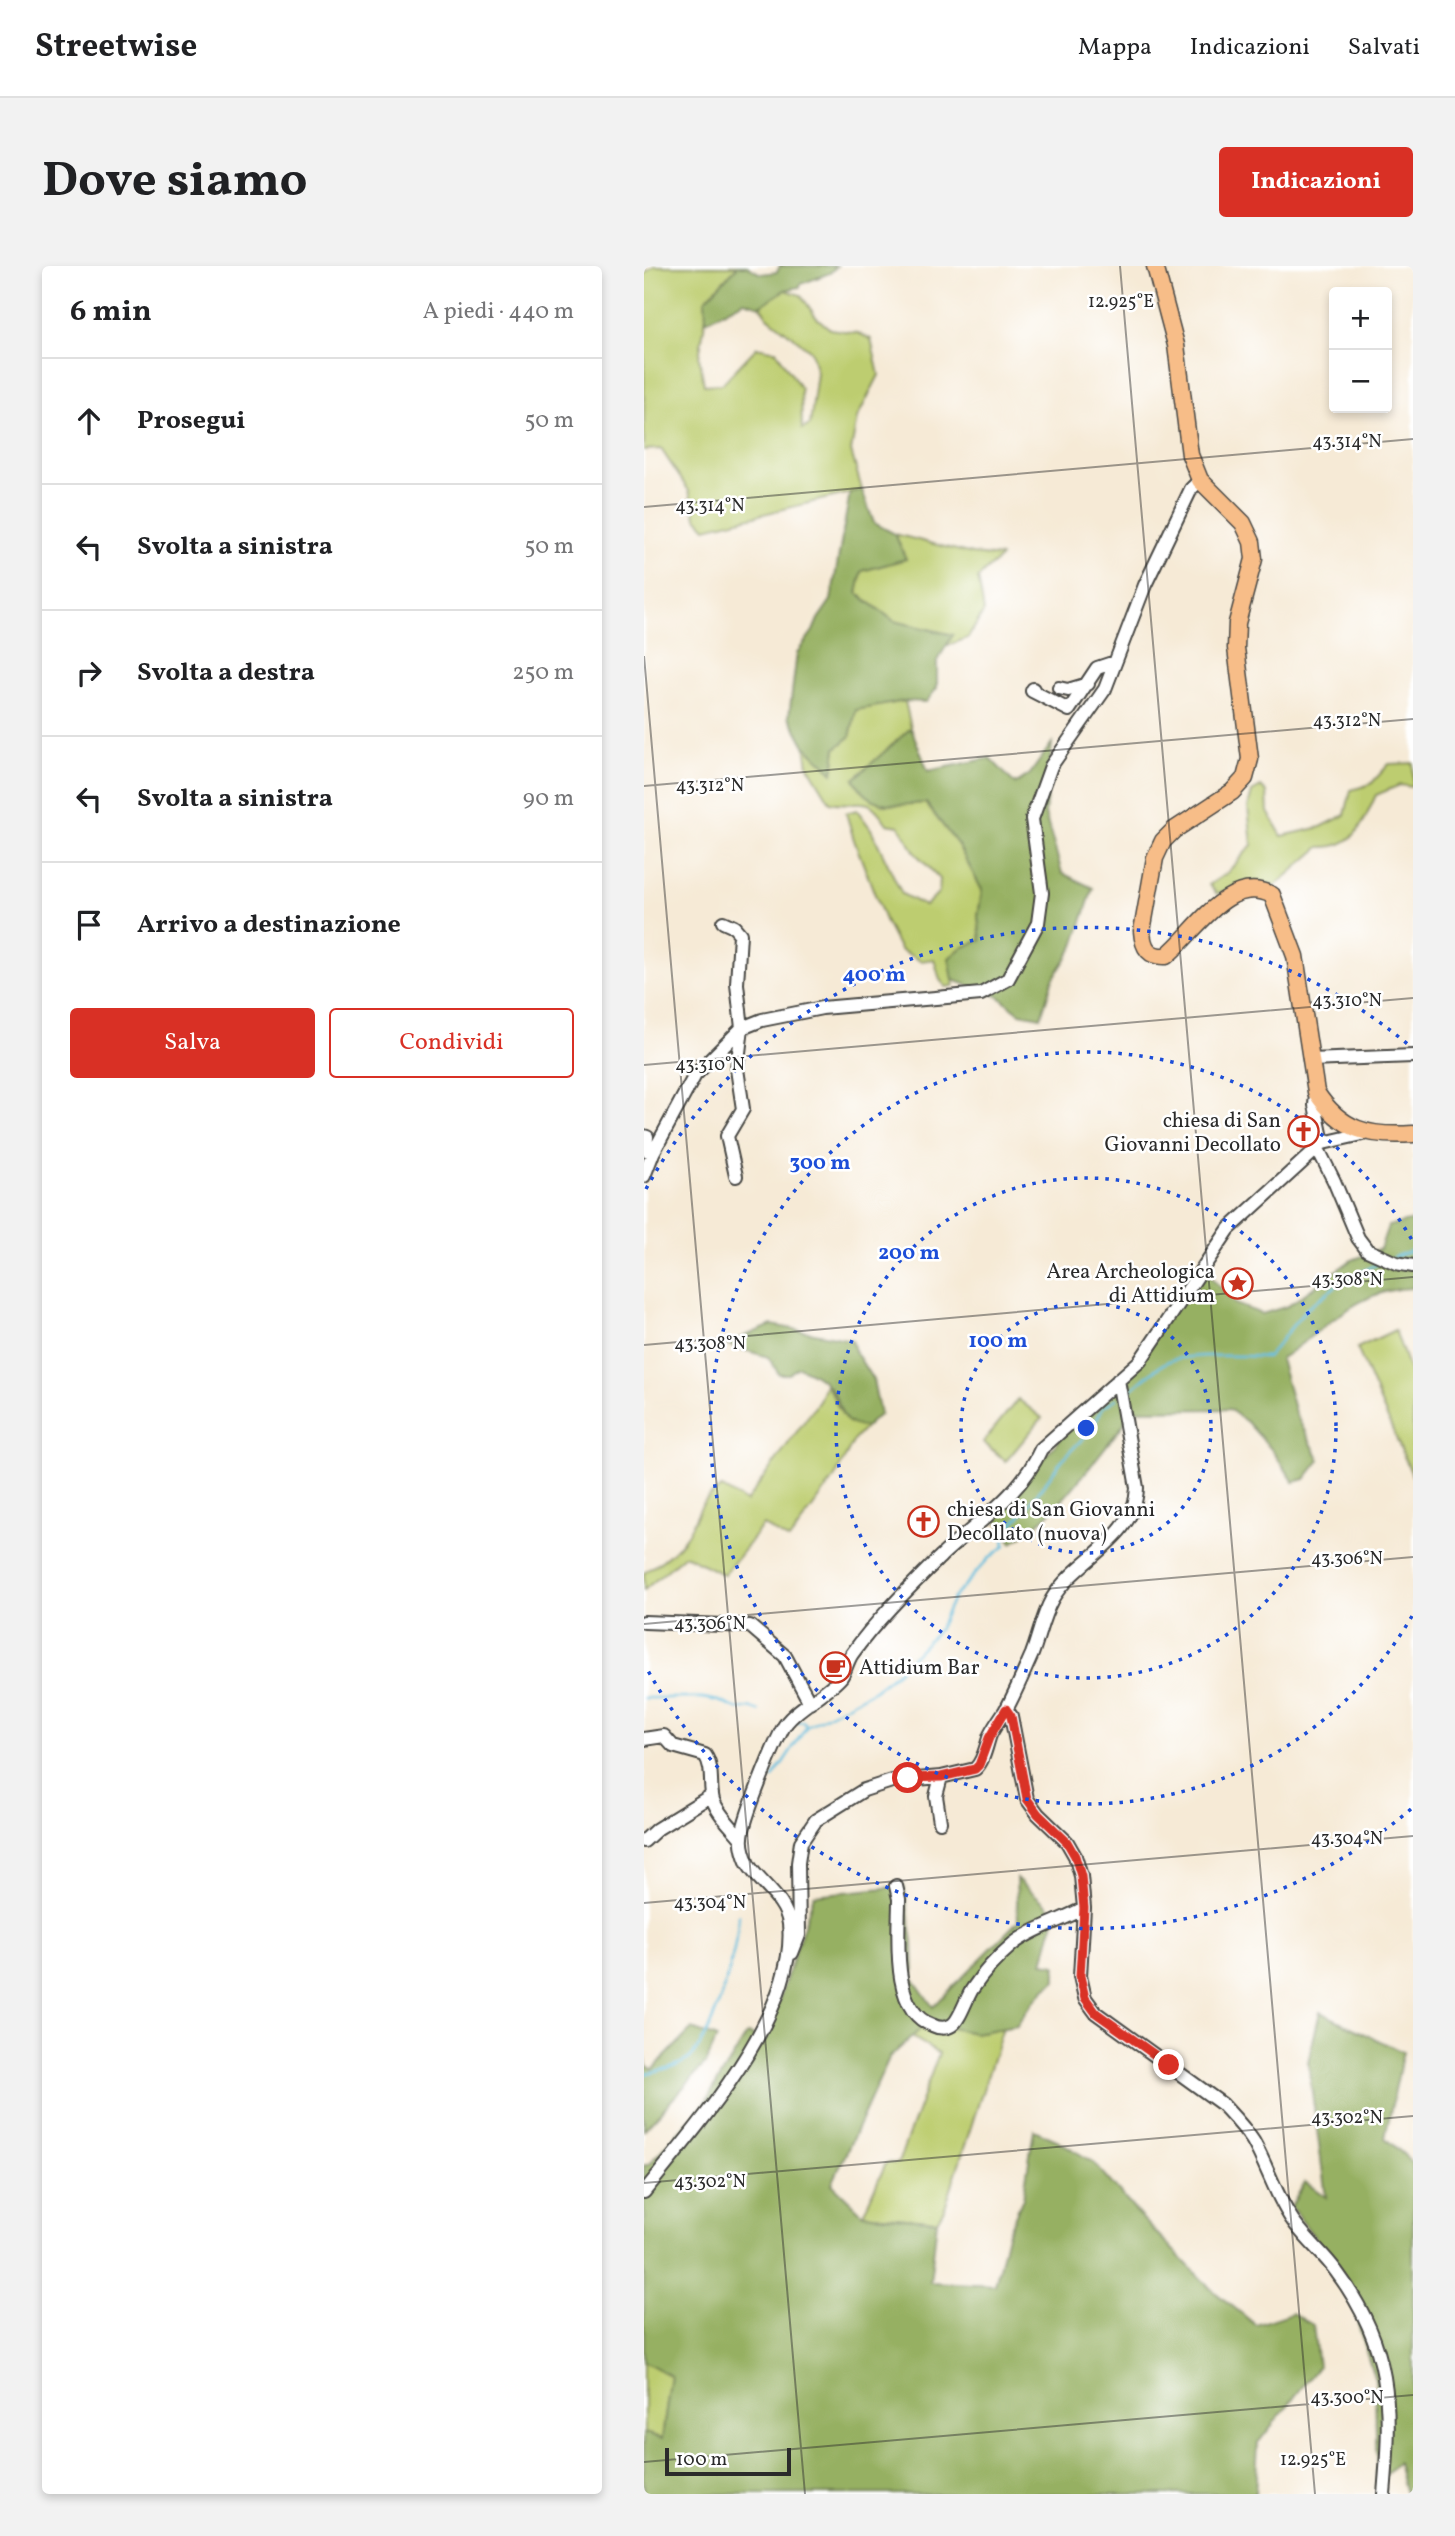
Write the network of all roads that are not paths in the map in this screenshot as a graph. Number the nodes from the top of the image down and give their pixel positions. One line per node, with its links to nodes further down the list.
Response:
1 (1155, 266): 2 (main road)
2 (1200, 480): 3 (street); 10 (main road)
3 (1115, 662): 4 (street); 8 (street)
4 (1088, 684): 5 (street); 6 (street)
5 (1059, 688)
6 (1033, 689)
7 (723, 922): 8 (street)
8 (742, 1028): 17 (street); 18 (street)
9 (1413, 1056): 10 (street)
10 (1310, 1060): 11 (main road)
11 (1316, 1092): 12 (main road); 16 (street)
12 (1339, 1120): 13 (main road); 16 (street)
13 (1369, 1133): 14 (main road); 16 (street)
14 (1413, 1134)
15 (644, 1136): 17 (street)
16 (1324, 1142): 20 (street); 21 (street)
17 (653, 1153): 19 (street)
18 (736, 1175)
19 (644, 1176)
20 (1413, 1266)
21 (1118, 1383): 23 (street); 24 (street)
22 (644, 1622): 23 (street)
23 (810, 1703): 29 (street)
24 (1006, 1709): 26 (street); 32 (street)
25 (644, 1740): 27 (street)
26 (941, 1777): 28 (street); 33 (street)
27 (712, 1795): 29 (street); 30 (street)
28 (940, 1822)
29 (741, 1838): 33 (street)
30 (644, 1841)
31 (896, 1886): 32 (street)
32 (1084, 1908): 35 (street)
33 (788, 1957): 34 (street)
34 (644, 2192)
35 (1384, 2494)

